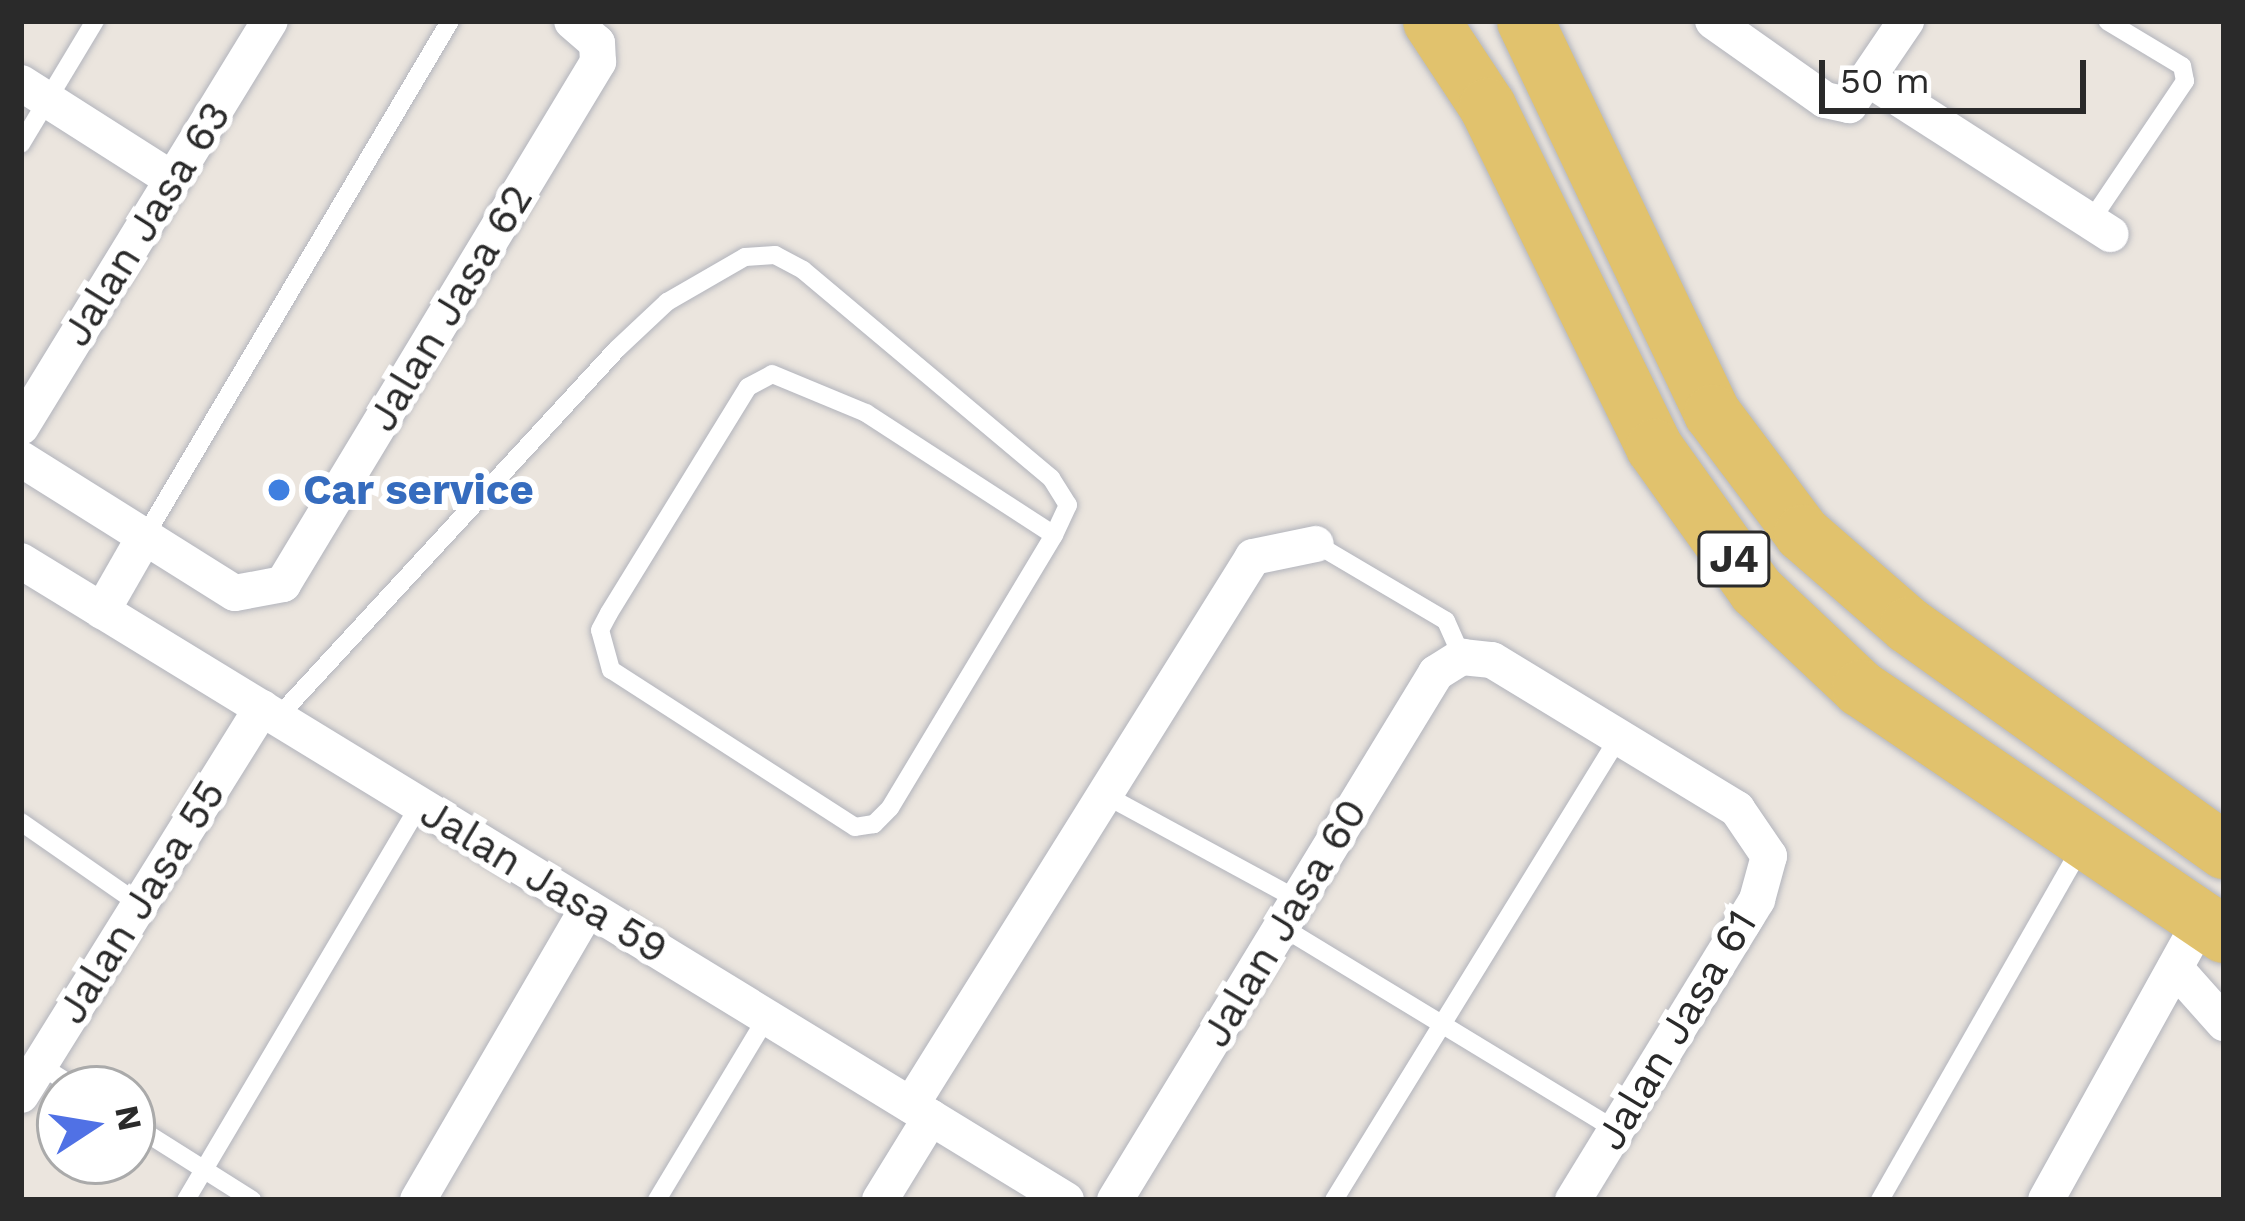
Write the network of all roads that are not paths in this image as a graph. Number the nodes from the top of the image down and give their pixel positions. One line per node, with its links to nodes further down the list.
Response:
1 (94, 21): 10 (lane)
2 (270, 21): 13 (street, Jalan Jasa 63)
3 (450, 21): 18 (lane)
4 (572, 21): 18 (street, Jalan Jasa 62)
5 (1431, 21): 28 (main road, J4)
6 (1525, 21): 29 (main road, J4)
7 (1712, 21): 11 (street)
8 (1906, 21): 11 (street)
9 (2107, 21): 14 (lane)
10 (34, 91): 12 (lane); 13 (street)
11 (1859, 92): 14 (street)
12 (21, 144)
13 (173, 180): 15 (street, Jalan Jasa 63)
14 (2100, 228)
15 (21, 427)
16 (21, 459): 18 (street, Jalan Jasa 62)
17 (1054, 535): 17 (lane); 23 (lane)
18 (145, 536): 21 (street)
19 (1316, 544): 22 (lane); 25 (street)
20 (21, 562): 21 (street, Jalan Jasa 59)
21 (102, 611): 23 (street, Jalan Jasa 59)
22 (1462, 657): 24 (street); 32 (street, Jalan Jasa 60)
23 (270, 713): 26 (street, Jalan Jasa 59); 30 (street, Jalan Jasa 55)
24 (1619, 737): 36 (lane); 39 (street, Jalan Jasa 61)
25 (1105, 794): 32 (lane); 38 (street)
26 (419, 805): 31 (street, Jalan Jasa 59); 41 (lane)
27 (21, 822): 30 (lane)
28 (2085, 840): 33 (main road, J4); 51 (lane)
29 (2224, 850)
30 (136, 902): 37 (street, Jalan Jasa 55)
31 (588, 908): 34 (street, Jalan Jasa 59); 44 (street)
32 (1290, 914): 36 (lane); 48 (street, Jalan Jasa 60)
33 (2200, 940): 35 (street); 52 (street)
34 (767, 1017): 38 (street, Jalan Jasa 59); 45 (lane)
35 (2224, 1023)
36 (1439, 1025): 39 (lane); 49 (lane)
37 (28, 1071)
38 (921, 1111): 46 (street); 47 (street, Jalan Jasa 59)
39 (1616, 1130): 50 (street, Jalan Jasa 61)
40 (156, 1139): 41 (lane)
41 (204, 1170): 42 (lane); 43 (lane)
42 (186, 1200)
43 (251, 1200)
44 (418, 1200)
45 (657, 1200)
46 (880, 1200)
47 (1066, 1200)
48 (1115, 1200)
49 (1334, 1200)
50 (1573, 1200)
51 (1880, 1200)
52 (2047, 1200)

